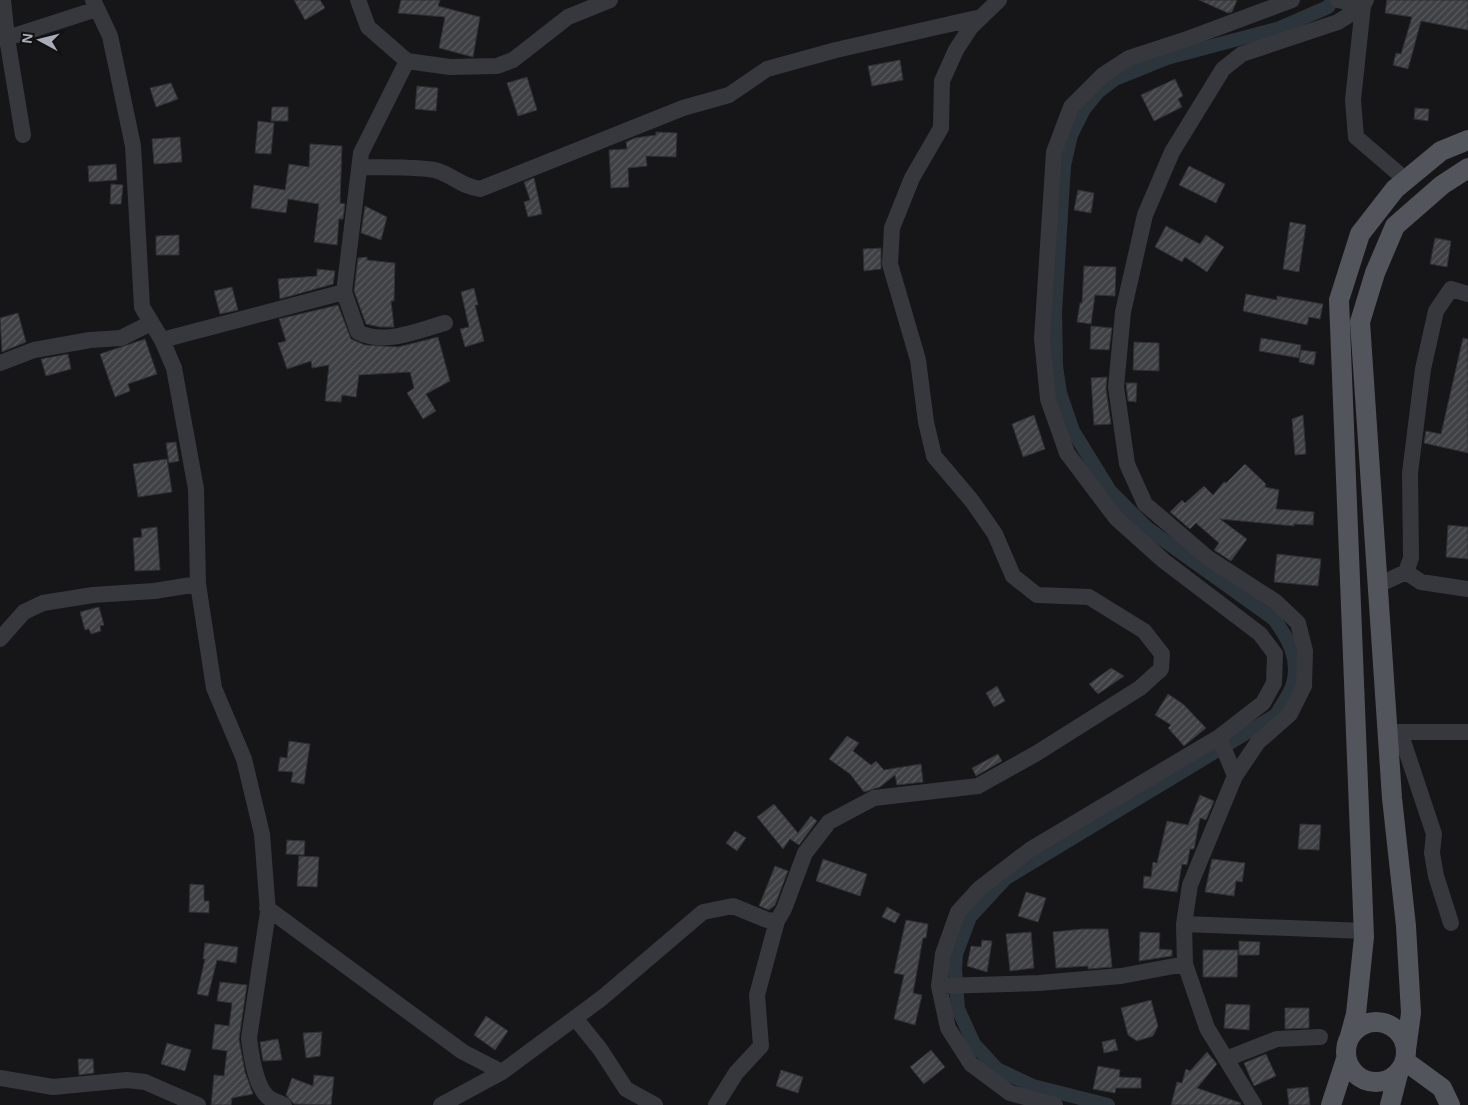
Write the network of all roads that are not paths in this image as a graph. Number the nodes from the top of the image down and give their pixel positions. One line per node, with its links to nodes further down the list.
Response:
1 (3, 0): 10 (street)
2 (358, 0): 11 (street)
3 (610, 0): 11 (street)
4 (999, 0): 9 (street)
5 (1292, 0): 30 (street)
6 (1339, 0): 7 (street)
7 (1365, 3): 16 (street); 31 (street)
8 (95, 5): 10 (street); 19 (street)
9 (981, 17): 14 (street); 33 (street)
10 (7, 38): 12 (street)
11 (407, 60): 14 (street)
12 (23, 135)
13 (1468, 140): 16 (main road)
14 (360, 167): 17 (street)
15 (1468, 168): 25 (main road)
16 (1406, 180): 36 (main road)
17 (344, 292): 20 (street); 21 (street)
18 (1468, 294): 23 (street)
19 (151, 323): 21 (street); 22 (street)
20 (445, 323)
21 (162, 340): 24 (street)
22 (0, 362)
23 (1406, 572): 25 (street); 26 (street)
24 (198, 584): 27 (street); 32 (street)
25 (1378, 585): 28 (main road)
26 (1468, 588)
27 (0, 640)
28 (1394, 732): 29 (street); 34 (street); 44 (main road)
29 (1468, 732)
30 (1222, 743): 31 (street); 38 (street)
31 (1235, 776): 35 (street)
32 (268, 908): 45 (street); 47 (street)
33 (777, 921): 39 (street); 52 (street)
34 (1451, 923)
35 (1184, 924): 36 (street); 37 (street)
36 (1364, 931): 40 (main road)
37 (1185, 964): 38 (street); 43 (street)
38 (949, 986): 53 (street)
39 (575, 1018): 45 (street); 51 (street)
40 (1350, 1036): 42 (main road); 44 (main road)
41 (1320, 1037): 43 (street)
42 (1346, 1059): 44 (main road); 55 (main road)
43 (1226, 1060): 54 (street)
44 (1403, 1062): 56 (main road); 57 (main road)
45 (502, 1072): 50 (street)
46 (0, 1078): 48 (street)
47 (262, 1101): 49 (street)
48 (198, 1105)
49 (284, 1105)
50 (441, 1105)
51 (654, 1105)
52 (716, 1105)
53 (1055, 1105)
54 (1254, 1105)
55 (1332, 1105)
56 (1390, 1105)
57 (1450, 1105)

